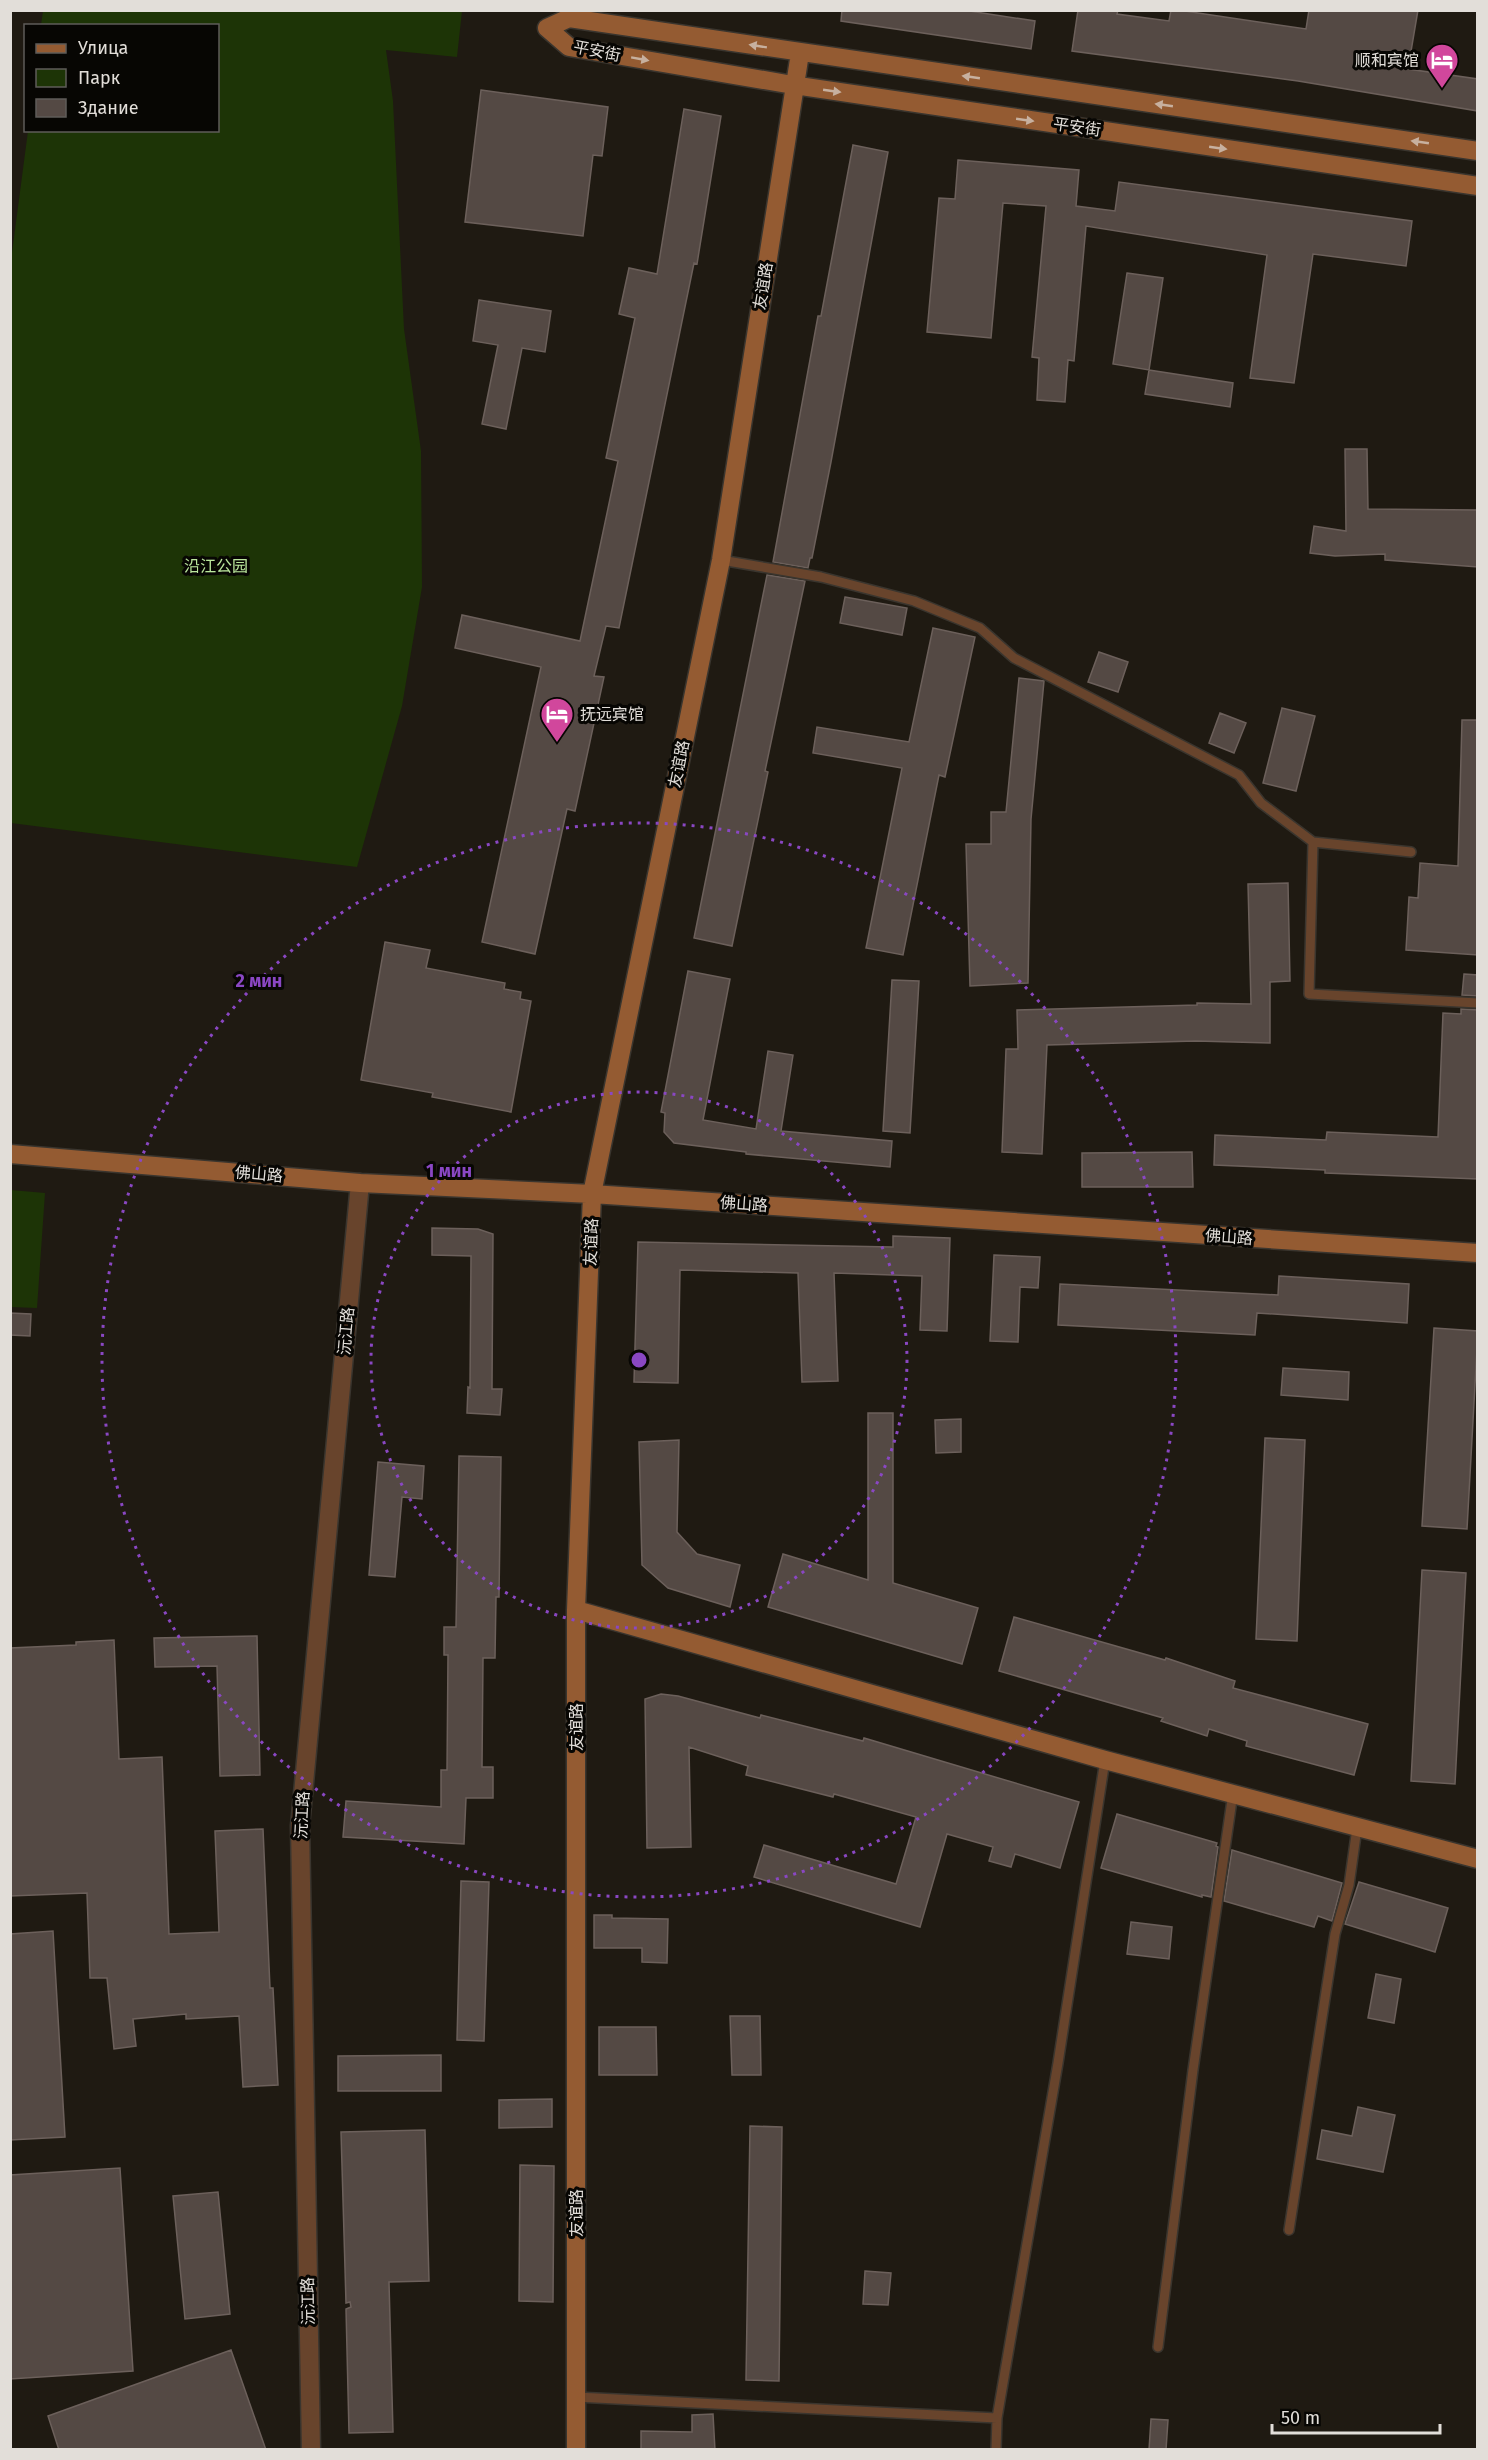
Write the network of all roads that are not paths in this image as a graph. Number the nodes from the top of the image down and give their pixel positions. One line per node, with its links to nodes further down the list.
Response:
1 (800, 52): 2 (street, 友谊路); 2 (street, 平安街, one-way to 2); 3 (street, 平安街, one-way to 1)
2 (793, 86): 4 (street, 平安街, one-way to 4); 5 (street, 友谊路)
3 (1478, 151)
4 (1478, 186)
5 (721, 560): 6 (lane); 11 (street, 友谊路)
6 (1313, 842): 7 (lane); 8 (lane)
7 (1411, 852)
8 (1478, 1003)
9 (10, 1154): 10 (street, 佛山路)
10 (360, 1183): 11 (street, 佛山路); 22 (street, 沅江路)
11 (592, 1194): 12 (street, 佛山路); 13 (street, 友谊路)
12 (1478, 1253)
13 (576, 1610): 14 (street); 20 (street, 友谊路)
14 (1104, 1760): 15 (street); 21 (lane)
15 (1233, 1794): 16 (street); 19 (lane)
16 (1356, 1828): 17 (street); 18 (lane)
17 (1478, 1859)
18 (1289, 2230)
19 (1158, 2347)
20 (576, 2397): 21 (lane); 23 (street, 友谊路)
21 (997, 2418): 24 (lane)
22 (311, 2450)
23 (576, 2450)
24 (996, 2450)

